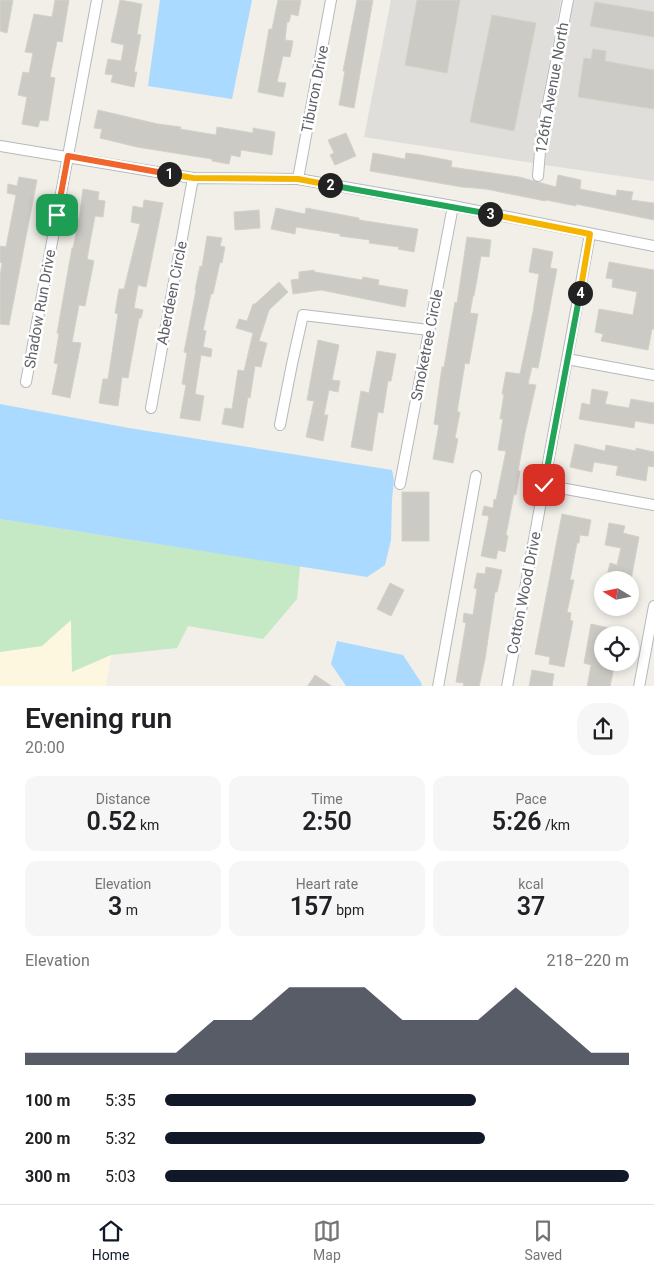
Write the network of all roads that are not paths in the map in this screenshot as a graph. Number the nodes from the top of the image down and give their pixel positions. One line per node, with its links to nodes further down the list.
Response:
1 (97, 0): 5 (street, Shadow Run Drive)
2 (331, 0): 8 (street, Tiburon Drive)
3 (568, 0): 6 (street, 126th Avenue North)
4 (0, 146): 5 (street)
5 (68, 156): 7 (street); 15 (street, Shadow Run Drive)
6 (538, 176)
7 (193, 178): 8 (street); 16 (street, Aberdeen Circle)
8 (298, 179): 9 (street)
9 (453, 206): 10 (street); 12 (street, Smoketree Circle)
10 (590, 234): 11 (street); 13 (street, Cotton Wood Drive)
11 (654, 246)
12 (429, 330): 17 (street); 19 (street, Smoketree Circle)
13 (568, 359): 14 (street); 20 (street, Cotton Wood Drive)
14 (654, 376)
15 (26, 382)
16 (151, 408)
17 (280, 425)
18 (476, 476): 23 (street)
19 (400, 484)
20 (544, 485): 21 (street); 24 (street, Cotton Wood Drive)
21 (654, 505)
22 (654, 606): 25 (street)
23 (438, 686)
24 (507, 686)
25 (639, 686)

